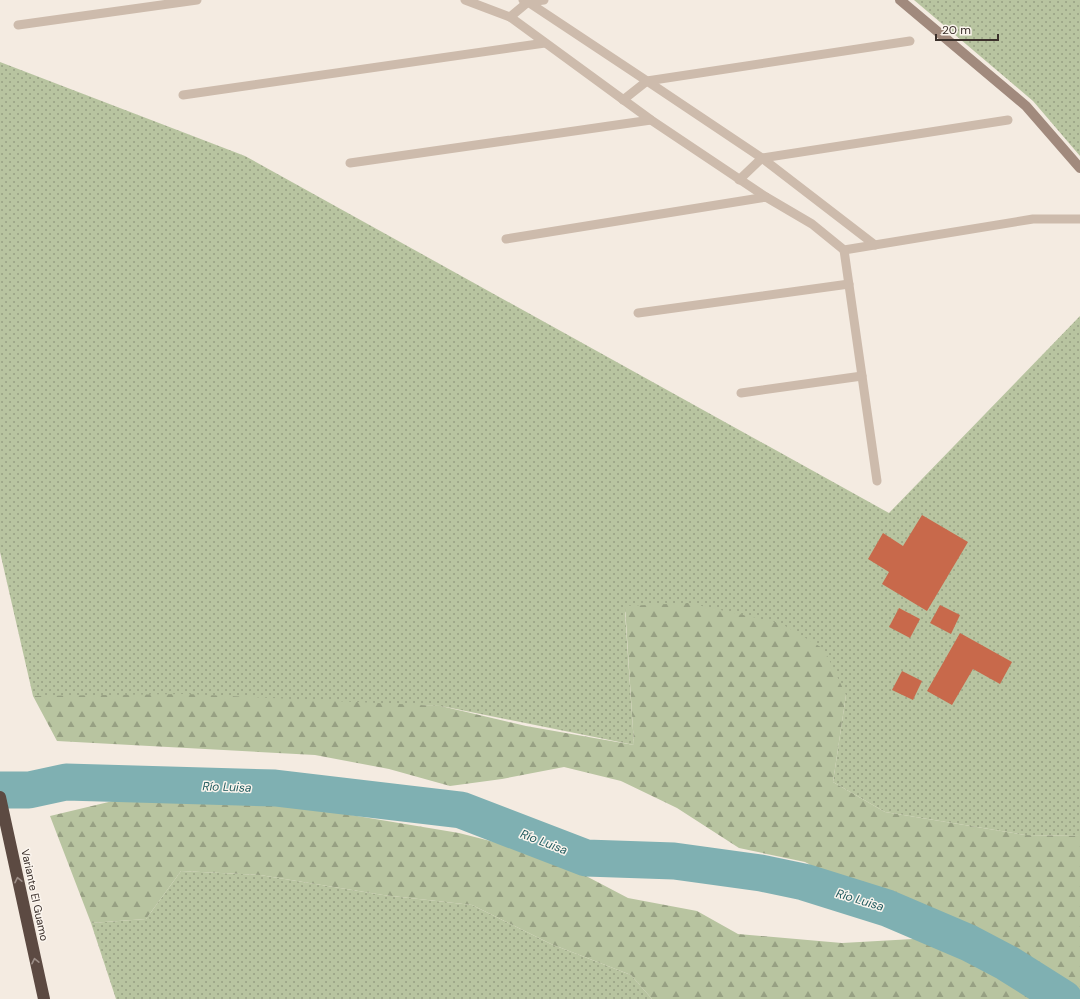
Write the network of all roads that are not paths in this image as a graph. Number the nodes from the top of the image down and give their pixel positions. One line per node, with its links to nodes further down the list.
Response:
1 (197, 0): 7 (lane)
2 (465, 0): 6 (lane)
3 (544, 0): 5 (lane)
4 (900, 0): 17 (street)
5 (525, 1): 6 (lane); 10 (lane)
6 (510, 17): 9 (lane)
7 (18, 25)
8 (910, 41): 10 (lane)
9 (545, 43): 11 (lane); 12 (lane)
10 (647, 81): 12 (lane); 15 (lane)
11 (183, 95)
12 (623, 100): 13 (lane)
13 (651, 120): 16 (lane); 18 (lane)
14 (1008, 120): 15 (lane)
15 (762, 158): 18 (lane); 22 (lane)
16 (350, 163)
17 (1080, 168)
18 (739, 180): 19 (lane)
19 (766, 197): 21 (lane); 23 (lane)
20 (1080, 219): 22 (lane)
21 (506, 239)
22 (875, 245): 23 (lane)
23 (844, 250): 24 (lane)
24 (849, 284): 25 (lane); 26 (lane)
25 (638, 313)
26 (862, 376): 27 (lane); 28 (lane)
27 (741, 393)
28 (877, 481)
29 (0, 797): 30 (highway, Variante El Guamo, one-way to 29)
30 (44, 999)

